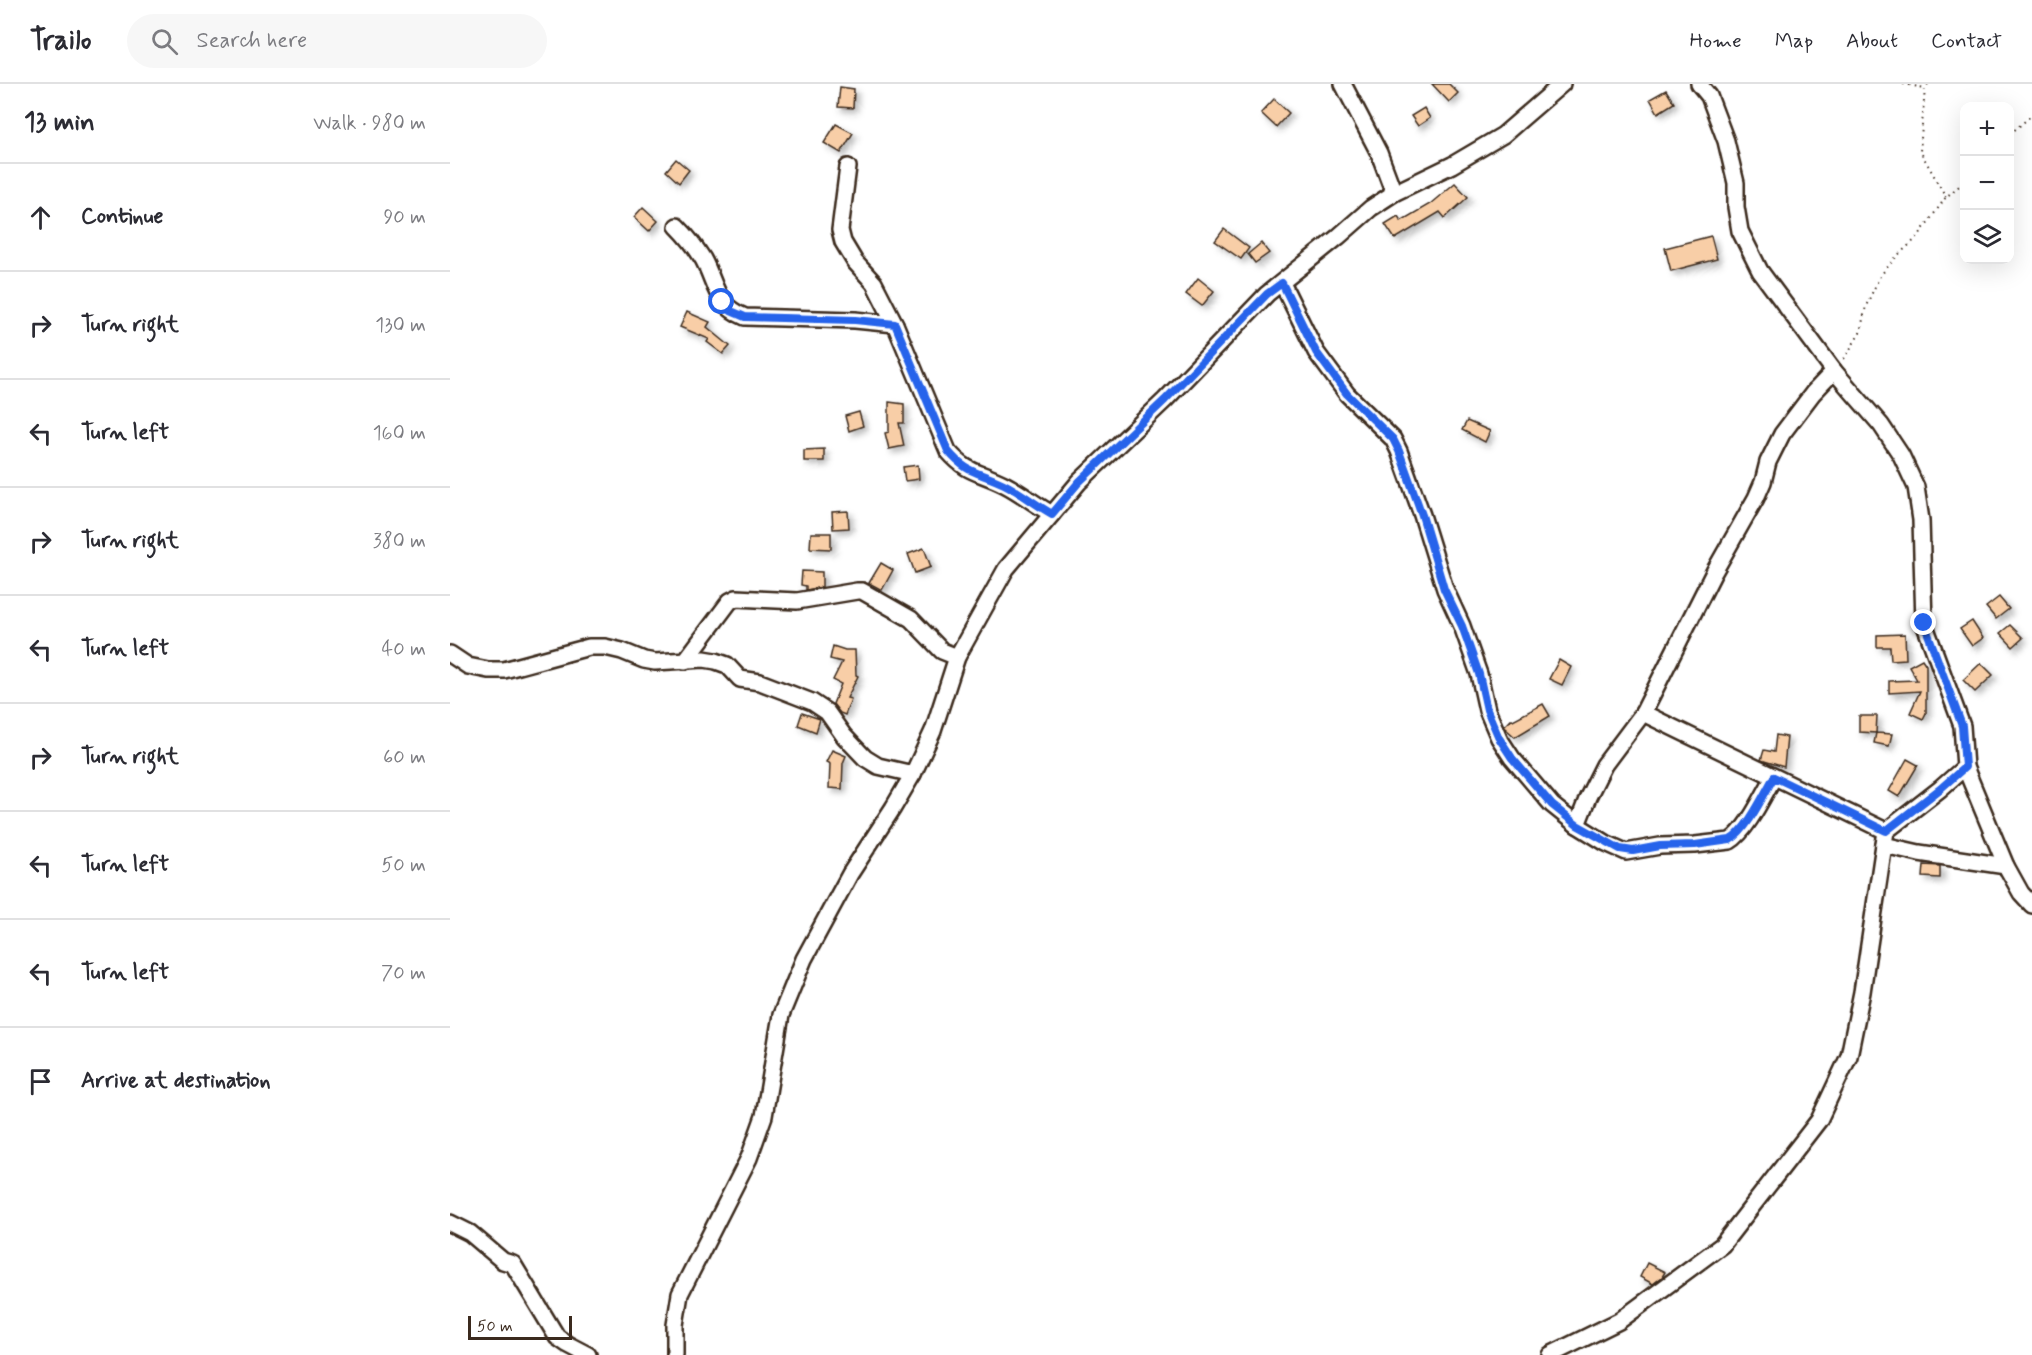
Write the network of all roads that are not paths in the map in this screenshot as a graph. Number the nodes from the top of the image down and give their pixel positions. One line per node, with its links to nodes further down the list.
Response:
1 (1343, 84): 5 (street)
2 (1562, 84): 5 (street)
3 (1699, 84): 9 (street)
4 (848, 167): 8 (street)
5 (1394, 193): 7 (street)
6 (676, 226): 8 (street)
7 (1282, 283): 10 (street); 18 (street)
8 (895, 324): 10 (street)
9 (1834, 371): 14 (street); 15 (street)
10 (1052, 514): 12 (street)
11 (450, 654): 13 (street)
12 (957, 657): 13 (street); 16 (street)
13 (685, 661): 16 (street)
14 (1643, 713): 17 (street); 18 (street)
15 (1965, 767): 19 (street); 20 (street)
16 (912, 774): 24 (street)
17 (1774, 777): 18 (street); 19 (street)
18 (1577, 825)
19 (1885, 838): 20 (street); 25 (street)
20 (2006, 866): 21 (street)
21 (2032, 905)
22 (450, 1223): 23 (street)
23 (588, 1355)
24 (675, 1355)
25 (1550, 1355)

